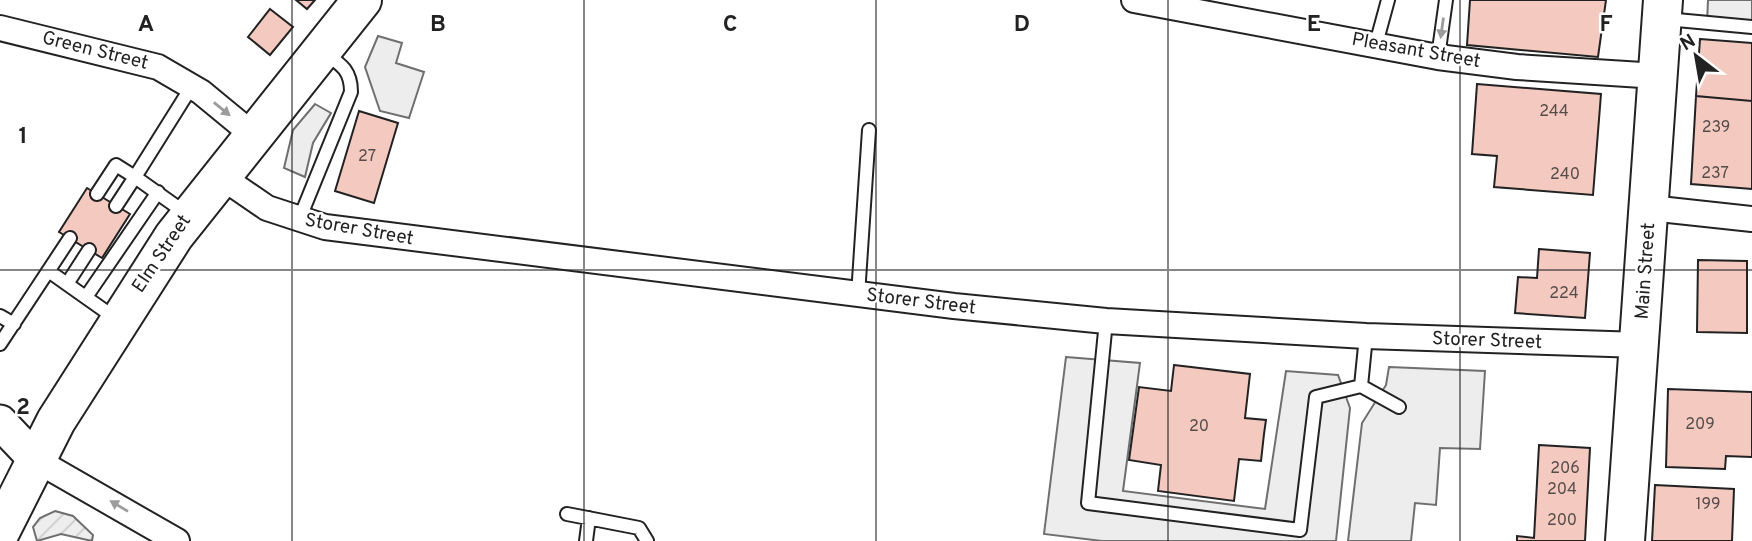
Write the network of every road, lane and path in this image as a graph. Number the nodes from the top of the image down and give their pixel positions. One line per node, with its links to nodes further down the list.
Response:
1 (362, 0): 10 (main road, Elm Street)
2 (1134, 0): 9 (street, Pleasant Street)
3 (1379, 0): 9 (lane)
4 (1388, 0): 9 (lane)
5 (1446, 0): 11 (lane, one-way to 11)
6 (1663, 10): 7 (lane); 12 (main road, Main Street)
7 (1752, 27)
8 (0, 28): 13 (street, Green Street)
9 (1378, 33): 11 (street, Pleasant Street)
10 (321, 50): 15 (main road, Elm Street); 24 (lane)
11 (1438, 57): 12 (street, Pleasant Street)
12 (1658, 76): 21 (main road, Main Street)
13 (192, 86): 15 (street, Green Street, one-way to 15); 17 (lane)
14 (869, 130): 29 (lane)
15 (252, 134): 16 (main road, Elm Street)
16 (219, 175): 22 (main road, Elm Street); 24 (street, Storer Street)
17 (135, 177): 18 (lane); 19 (lane); 20 (lane)
18 (159, 192): 22 (lane); 30 (lane)
19 (97, 194)
20 (116, 206)
21 (1650, 208): 23 (street); 37 (main road, Main Street)
22 (188, 215): 32 (main road, Elm Street)
23 (1752, 219)
24 (299, 220): 29 (street, Storer Street)
25 (70, 238): 27 (lane)
26 (89, 250): 28 (lane)
27 (50, 272): 28 (lane); 34 (lane)
28 (67, 284): 30 (lane)
29 (858, 295): 33 (street, Storer Street)
30 (86, 297): 32 (lane)
31 (0, 316): 34 (lane)
32 (118, 321): 41 (main road, Elm Street)
33 (1106, 321): 35 (street, Storer Street); 38 (lane)
34 (14, 324): 36 (lane)
35 (1366, 335): 37 (street, Storer Street); 38 (lane)
36 (0, 344)
37 (1640, 345): 48 (main road, Main Street)
38 (1361, 386): 39 (lane)
39 (1399, 407)
40 (0, 422): 41 (street)
41 (36, 460): 44 (main road, Elm Street); 45 (street, one-way to 41)
42 (567, 514): 43 (lane)
43 (589, 518): 46 (lane); 47 (lane)
44 (0, 531)
45 (168, 538)
46 (586, 541)
47 (647, 541)
48 (1625, 541)

